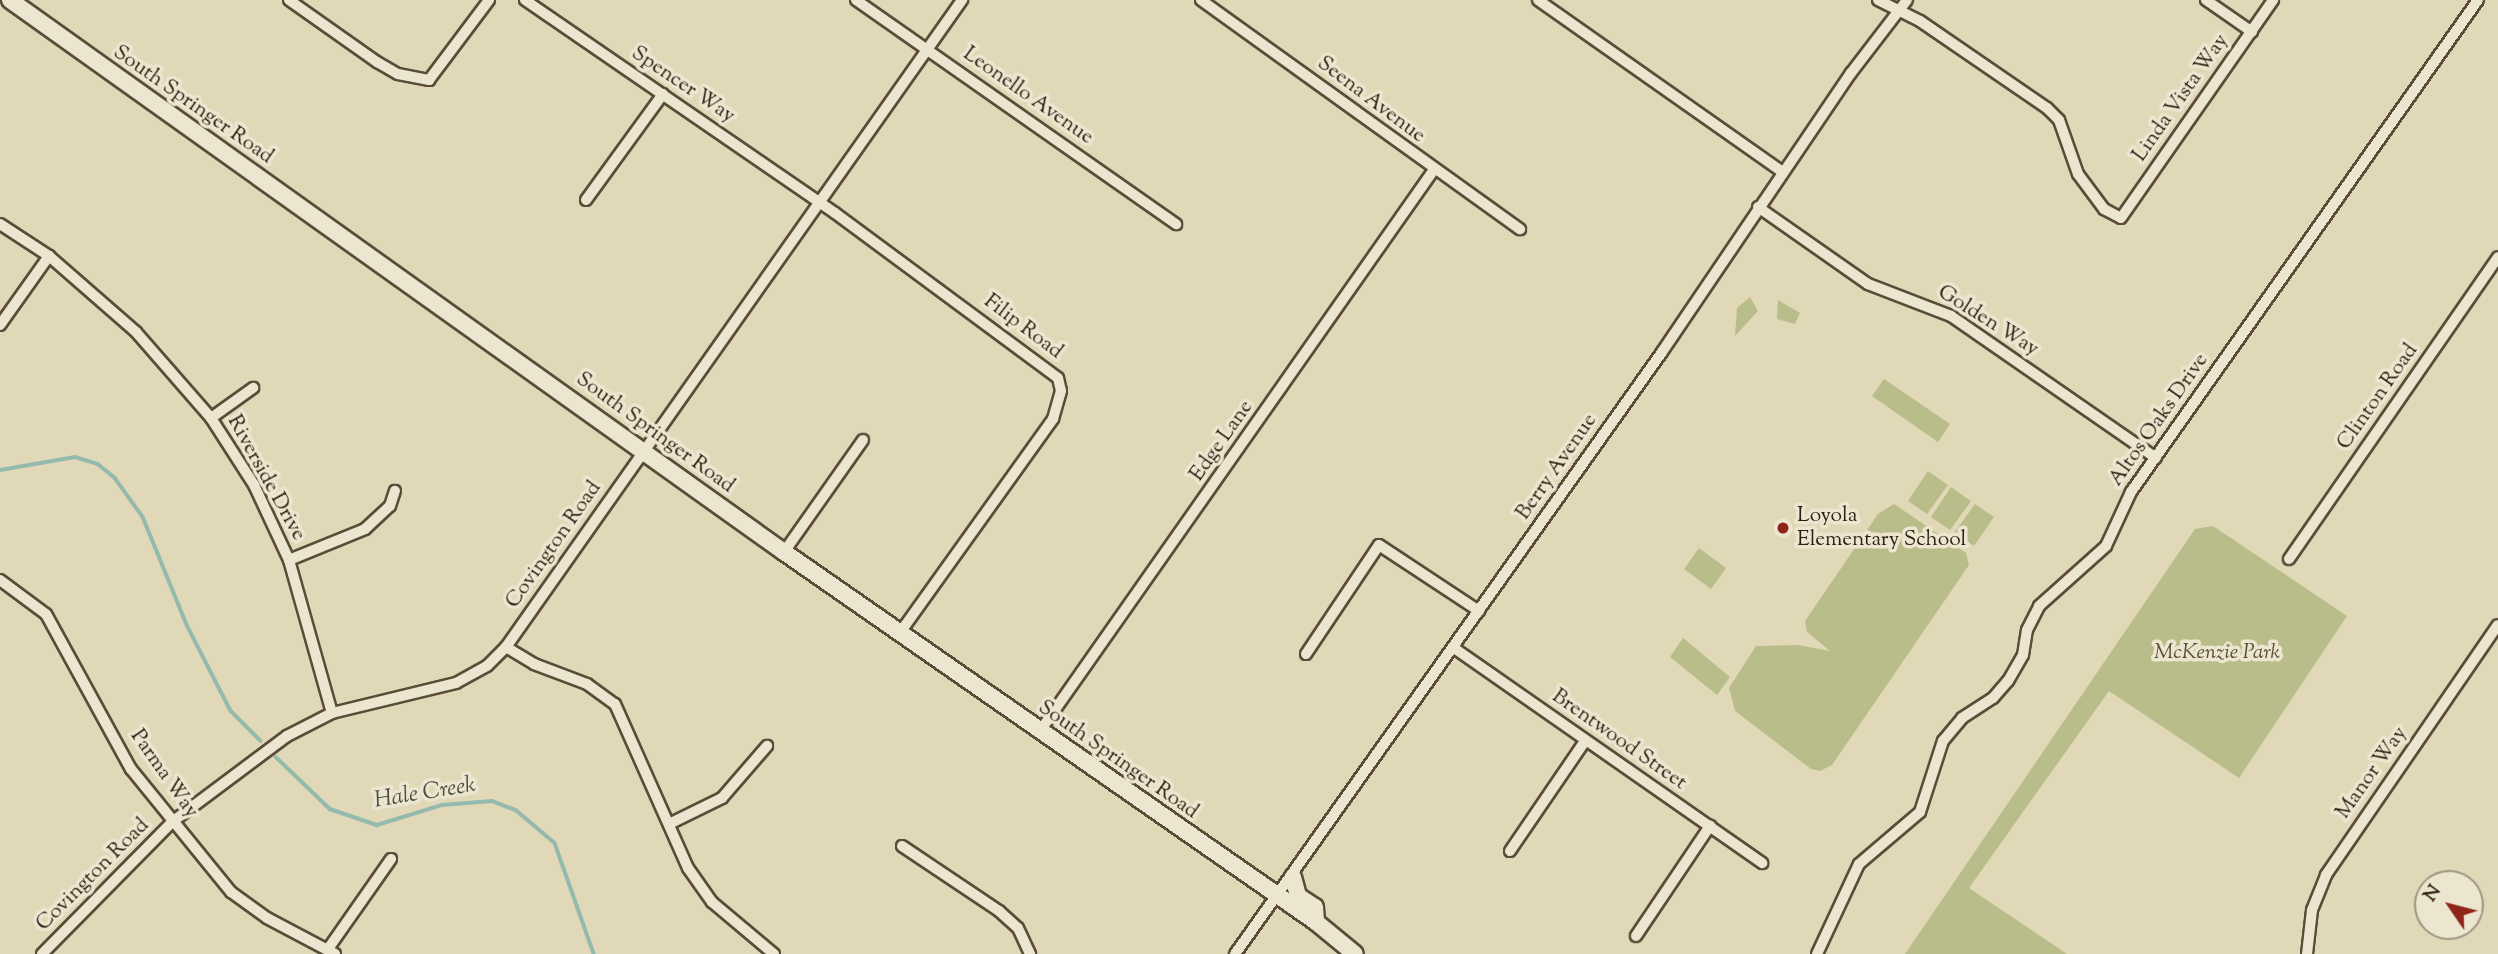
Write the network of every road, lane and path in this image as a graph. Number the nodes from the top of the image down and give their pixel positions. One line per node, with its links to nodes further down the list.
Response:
1 (10, 0): 32 (street, South Springer Road)
2 (289, 0): 3 (street)
3 (489, 0)
4 (525, 0): 17 (street, Spencer Way)
5 (856, 0): 16 (street, Leonello Avenue)
6 (962, 0): 16 (street, Covington Road)
7 (1201, 0): 18 (street, Seena Avenue)
8 (1538, 0): 19 (street)
9 (1878, 0): 14 (street)
10 (1907, 0): 14 (street, Berry Avenue)
11 (2206, 0): 15 (street)
12 (2273, 0): 15 (street, Linda Vista Way)
13 (2478, 0): 33 (street, Altos Oaks Drive)
14 (1898, 13): 15 (street, Linda Vista Way); 19 (street, Berry Avenue)
15 (2252, 32)
16 (926, 48): 21 (street, Covington Road); 24 (street, Leonello Avenue)
17 (663, 94): 20 (street); 21 (street, Spencer Way)
18 (1433, 171): 25 (street, Seena Avenue); 46 (street, Edge Lane)
19 (1783, 172): 22 (street, Berry Avenue)
20 (586, 200)
21 (819, 202): 32 (street, Covington Road); 41 (street, Filip Road)
22 (1758, 207): 33 (street, Golden Way); 39 (street, Berry Avenue)
23 (0, 224): 26 (street, Riverside Drive)
24 (1176, 224)
25 (1520, 229)
26 (49, 256): 28 (street); 30 (street, Riverside Drive)
27 (2498, 257): 36 (street, Clinton Road)
28 (0, 325)
29 (253, 388): 30 (street)
30 (211, 418): 37 (street, Riverside Drive)
31 (863, 440): 35 (street)
32 (643, 450): 35 (street, South Springer Road); 42 (street, Covington Road)
33 (2156, 458): 66 (street, Altos Oaks Drive)
34 (394, 491): 37 (street)
35 (784, 552): 41 (street, South Springer Road)
36 (2289, 559)
37 (289, 560): 45 (street, Riverside Drive)
38 (0, 580): 49 (street, Parma Way)
39 (1479, 611): 43 (street, Berry Avenue); 44 (street)
40 (2498, 625): 67 (street, Manor Way)
41 (900, 633): 46 (street, South Springer Road)
42 (506, 648): 45 (street, Covington Road); 50 (street)
43 (1454, 648): 47 (street, Brentwood Street); 56 (street, Berry Avenue)
44 (1306, 654)
45 (332, 713): 49 (street, Covington Road)
46 (1040, 731): 57 (street, South Springer Road)
47 (1585, 741): 51 (street, Brentwood Street); 53 (street)
48 (767, 746): 50 (street)
49 (172, 822): 60 (street, Parma Way); 61 (street, Covington Road)
50 (669, 824): 62 (street)
51 (1710, 826): 55 (street, Brentwood Street); 59 (street)
52 (902, 846): 63 (street)
53 (1510, 851)
54 (391, 859): 60 (street)
55 (1762, 863)
56 (1293, 877): 57 (street, Berry Avenue); 58 (street)
57 (1278, 897): 58 (street, South Springer Road); 64 (street, Berry Avenue)
58 (1316, 922): 65 (street, South Springer Road)
59 (1636, 936)
60 (332, 951)
61 (42, 954)
62 (774, 954)
63 (1030, 954)
64 (1235, 954)
65 (1355, 954)
66 (1817, 954)
67 (2307, 954)

